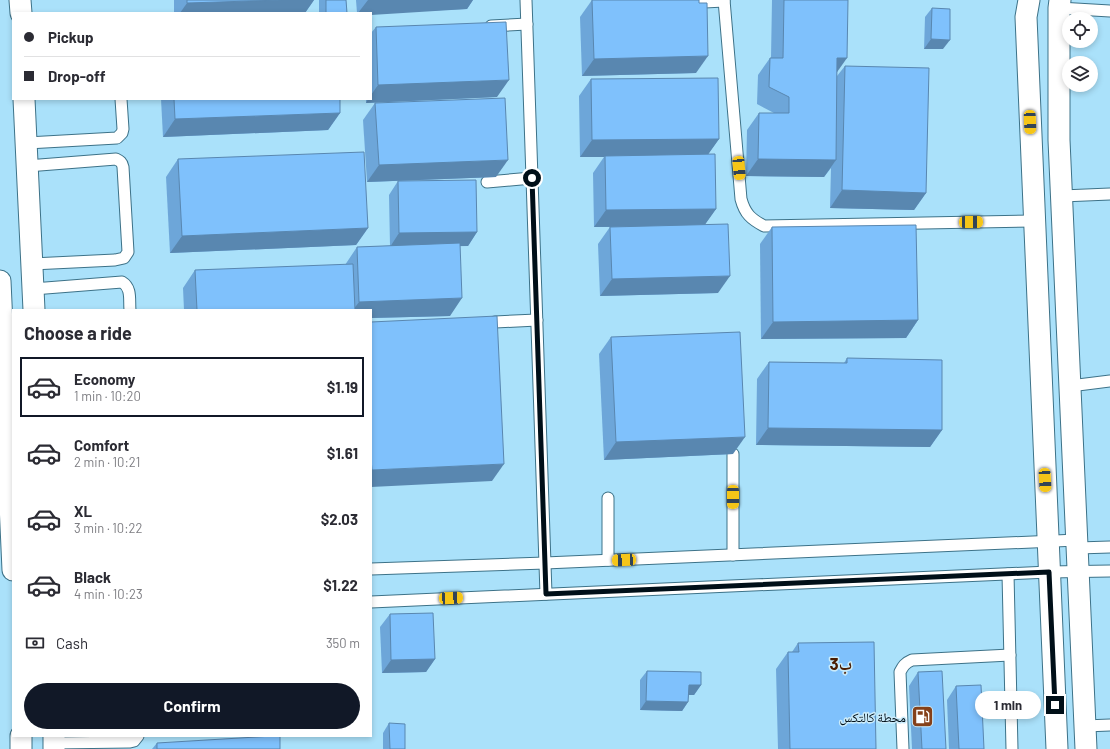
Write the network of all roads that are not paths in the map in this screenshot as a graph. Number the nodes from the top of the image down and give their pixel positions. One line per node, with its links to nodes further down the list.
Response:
1 (20, 0): 8 (street)
2 (526, 0): 9 (lane)
3 (724, 0): 5 (lane); 19 (lane)
4 (1029, 0): 19 (street)
5 (672, 4)
6 (1059, 4): 7 (lane); 18 (street)
7 (1110, 11)
8 (21, 12)
9 (527, 24): 10 (lane); 15 (lane)
10 (480, 26)
11 (24, 100): 13 (street)
12 (121, 100): 13 (lane)
13 (27, 143): 14 (street)
14 (27, 166): 20 (street); 20 (lane)
15 (532, 178): 16 (lane); 25 (lane)
16 (487, 182)
17 (1110, 194): 18 (lane)
18 (1062, 196): 29 (street)
19 (1034, 221): 32 (street)
20 (32, 264): 22 (street)
21 (0, 281): 27 (street)
22 (33, 289): 23 (street); 24 (lane)
23 (34, 309)
24 (130, 309)
25 (537, 320): 26 (lane); 38 (lane)
26 (495, 322)
27 (2, 381): 35 (street)
28 (1110, 381): 29 (lane)
29 (1070, 386): 33 (street)
30 (733, 454): 36 (lane)
31 (608, 498): 37 (lane)
32 (1048, 541): 33 (lane); 36 (lane); 41 (street)
33 (1078, 544): 34 (lane); 42 (street)
34 (1110, 547)
35 (12, 553)
36 (733, 555): 37 (lane)
37 (608, 560): 38 (lane)
38 (545, 563): 39 (lane); 44 (lane)
39 (372, 570)
40 (1110, 571): 42 (lane)
41 (1049, 572): 42 (lane); 43 (lane); 55 (street)
42 (1079, 572): 48 (street)
43 (1008, 574): 44 (lane); 46 (lane)
44 (546, 594): 45 (lane)
45 (372, 602)
46 (1010, 655): 53 (lane); 54 (lane)
47 (1110, 724): 48 (lane)
48 (1085, 726): 56 (street)
49 (21, 737): 52 (street)
50 (137, 737): 51 (lane)
51 (54, 743)
52 (21, 749)
53 (903, 749)
54 (1012, 749)
55 (1057, 749)
56 (1086, 749)

